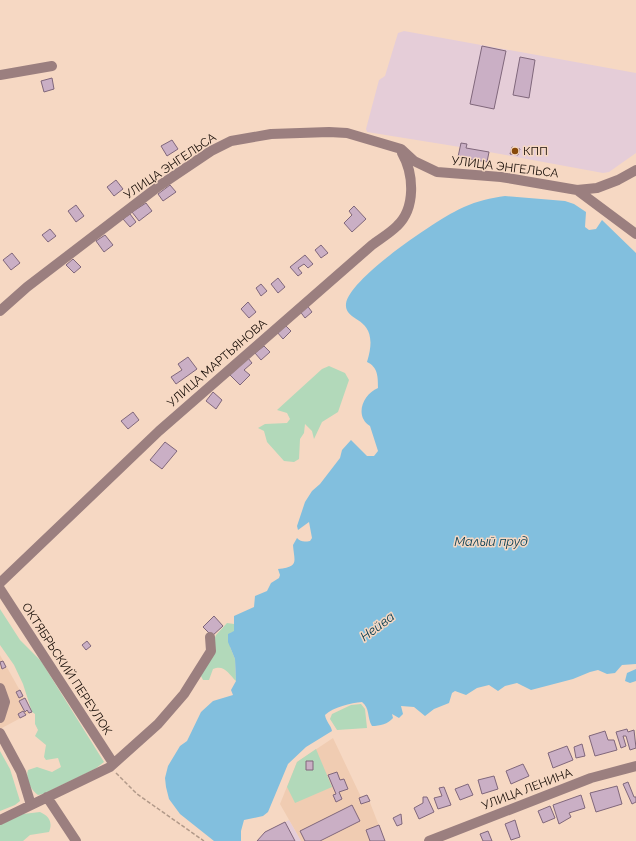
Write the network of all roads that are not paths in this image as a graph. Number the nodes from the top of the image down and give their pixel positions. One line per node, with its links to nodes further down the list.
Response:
1 (52, 66): 2 (street)
2 (0, 75)
3 (401, 149): 5 (street, УЛИЦА ЭНГЕЛЬСА); 7 (street, УЛИЦА ЭНГЕЛЬСА); 8 (street, УЛИЦА МАРТЬЯНОВА)
4 (635, 172): 5 (street, УЛИЦА ЭНГЕЛЬСА)
5 (577, 190): 6 (street)
6 (636, 234)
7 (0, 310)
8 (0, 583)
9 (0, 589): 14 (street, ОКТЯБРЬСКИЙ ПЕРЕУЛОК)
10 (210, 637): 14 (street)
11 (0, 688): 12 (street)
12 (0, 718)
13 (0, 733): 17 (street)
14 (111, 765): 16 (street)
15 (636, 766): 20 (street, УЛИЦА ЛЕНИНА)
16 (47, 797): 17 (street); 19 (street)
17 (31, 805): 18 (street)
18 (0, 820)
19 (76, 841)
20 (429, 841)

